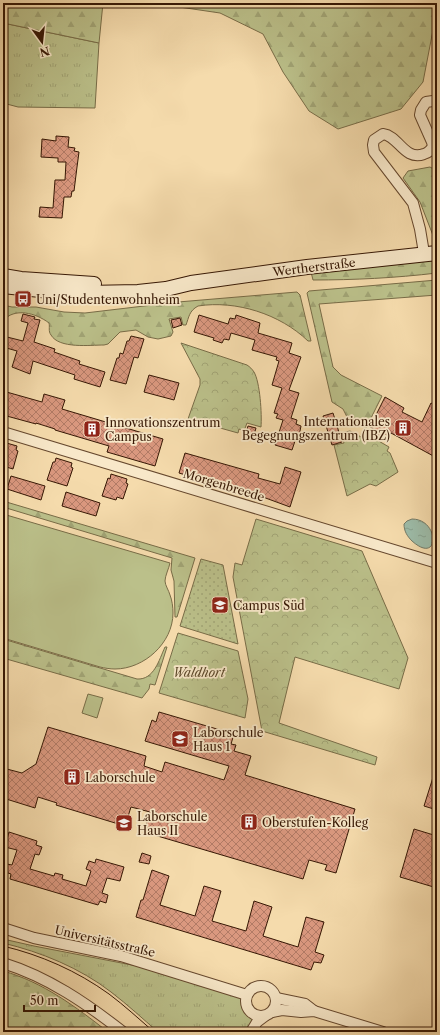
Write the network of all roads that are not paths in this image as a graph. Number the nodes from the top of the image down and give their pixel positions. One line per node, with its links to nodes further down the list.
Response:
1 (437, 103): 2 (street)
2 (430, 253): 6 (main road, Wertherstraße)
3 (3, 270): 5 (main road, Wertherstraße)
4 (3, 276): 5 (main road, Wertherstraße)
5 (48, 280): 6 (main road, Wertherstraße)
6 (191, 284): 7 (main road, Wertherstraße)
7 (3, 286)
8 (3, 432): 9 (street, Morgenbreede)
9 (437, 563)
10 (3, 928): 12 (street, Universitätsstraße)
11 (3, 963): 16 (street)
12 (248, 994): 13 (street); 15 (street)
13 (276, 998): 14 (street); 15 (street)
14 (314, 1011): 15 (street); 18 (street)
15 (268, 1014): 17 (street)
16 (122, 1032)
17 (251, 1032)
18 (383, 1032)

